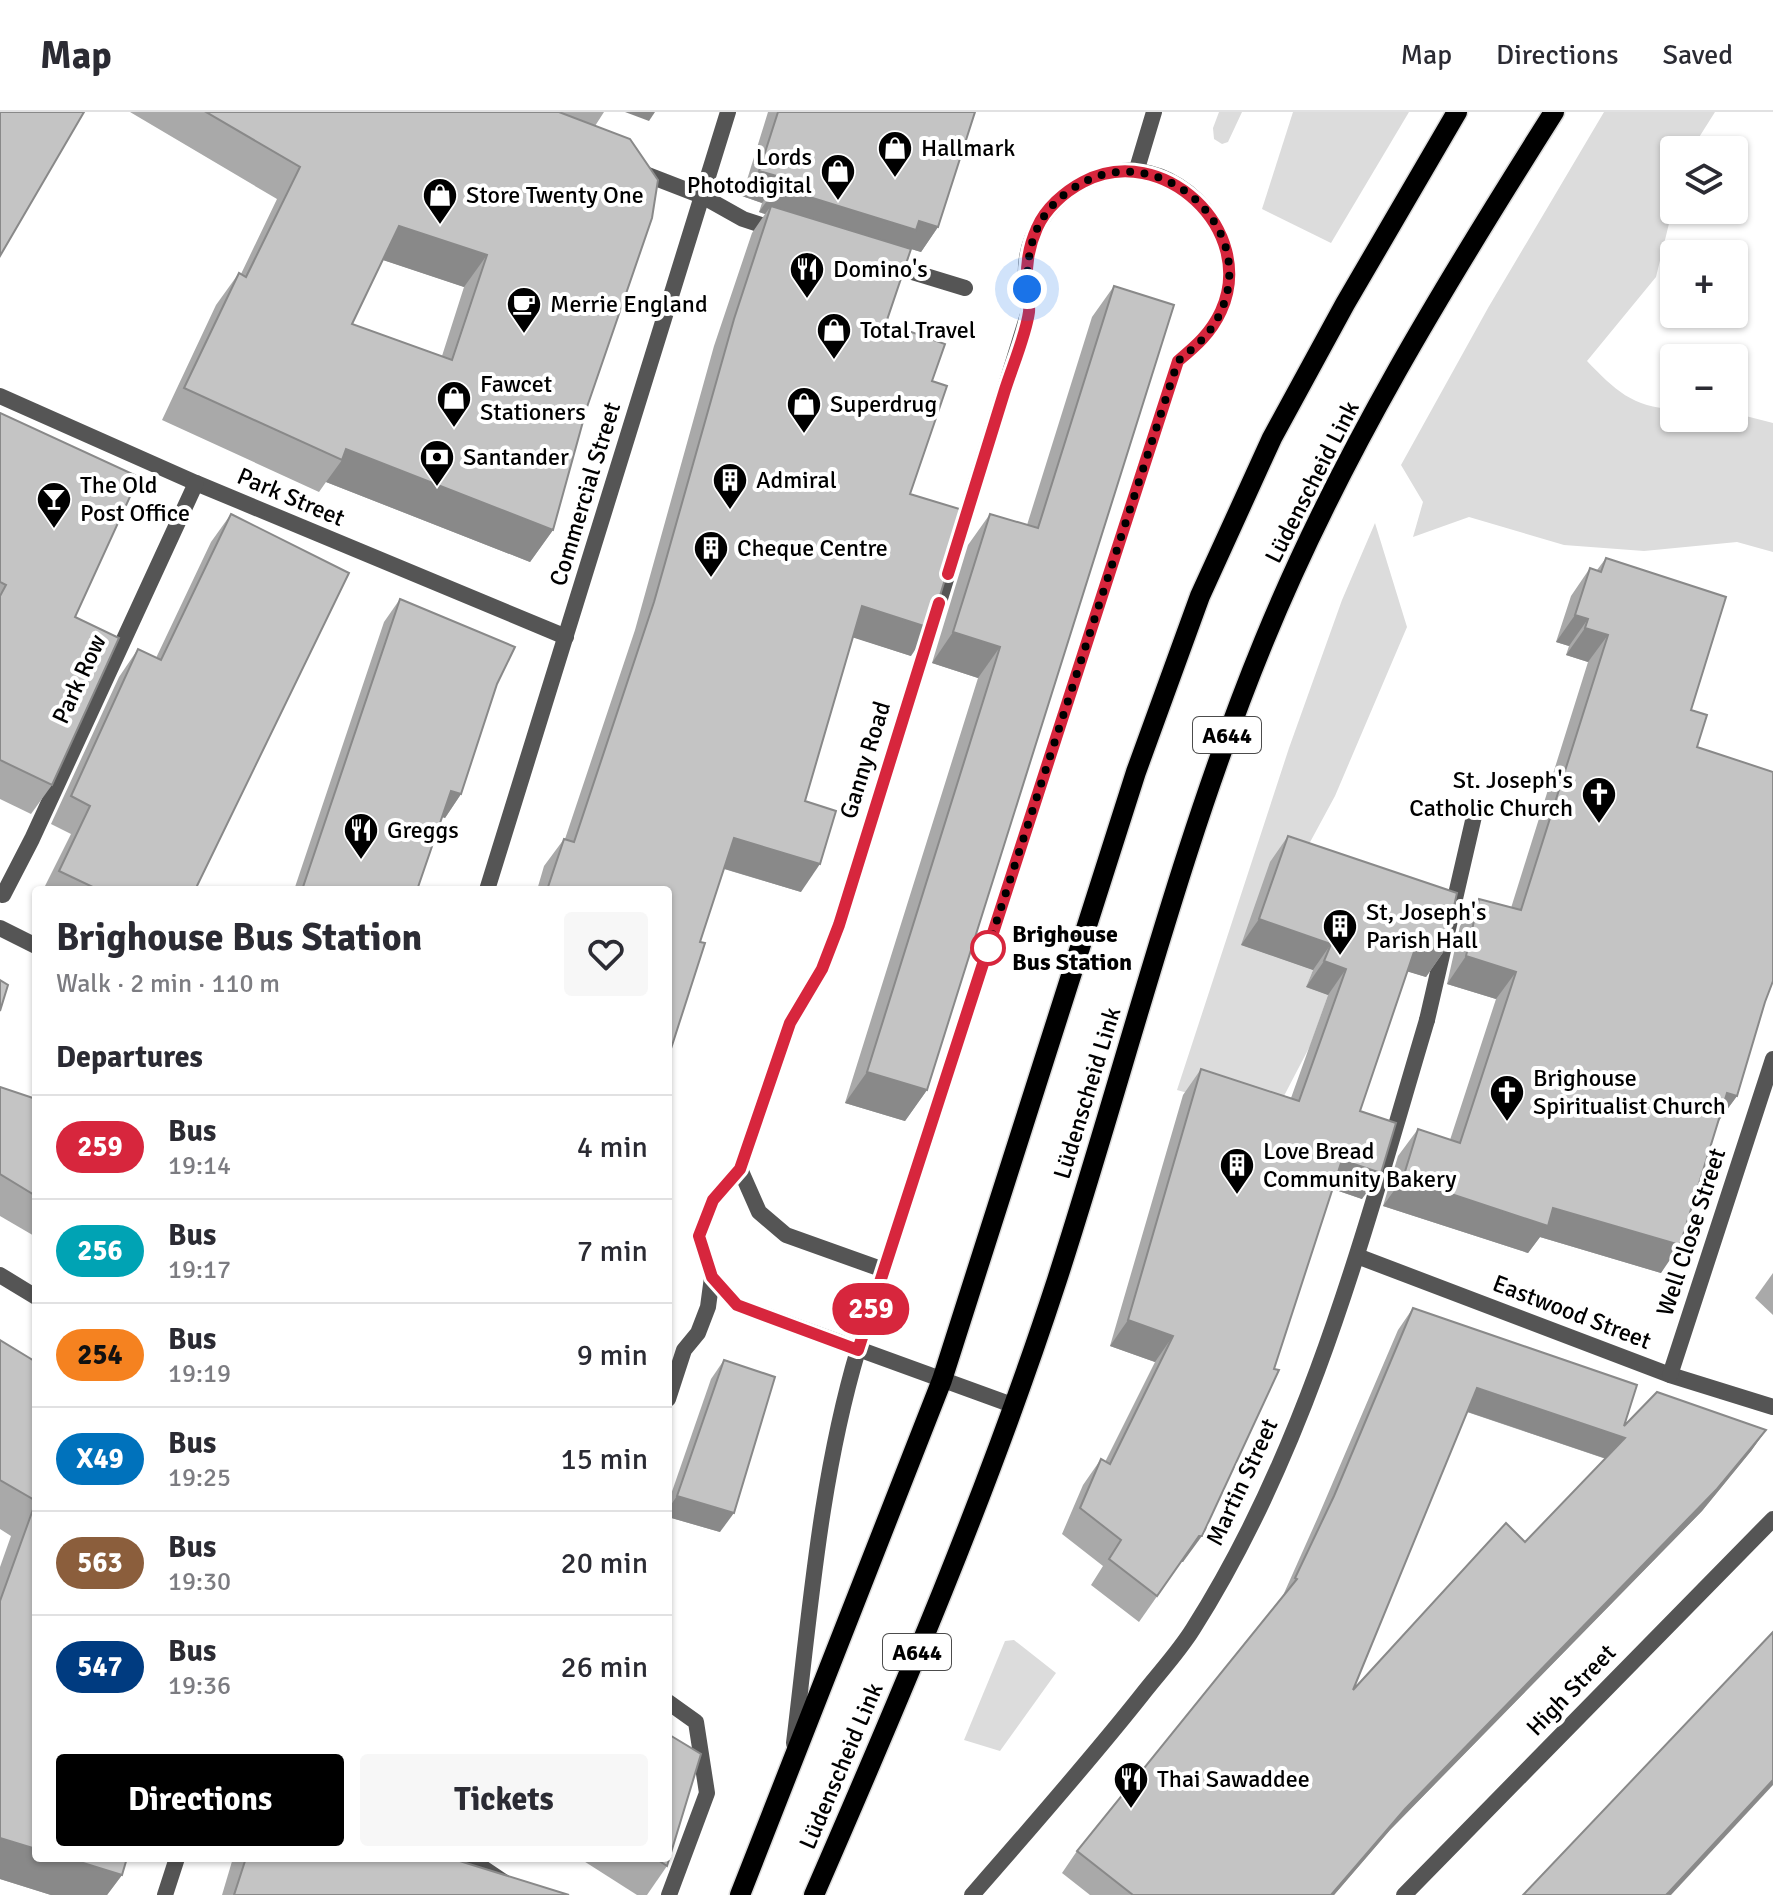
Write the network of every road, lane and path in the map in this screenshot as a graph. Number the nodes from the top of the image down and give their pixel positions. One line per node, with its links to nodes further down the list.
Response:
1 (728, 112): 7 (street, Commercial Street)
2 (1154, 112): 6 (street)
3 (1457, 112): 28 (main road, Lüdenscheid Link / A644)
4 (1554, 112): 30 (main road, Lüdenscheid Link / A644)
5 (630, 169): 7 (street)
6 (1136, 172): 20 (street, Ganny Road); 22 (street)
7 (702, 196): 8 (street); 13 (street, Commercial Street)
8 (787, 233)
9 (861, 256): 10 (street)
10 (965, 288)
11 (0, 396): 12 (street, Park Street)
12 (196, 483): 13 (street, Park Street); 16 (street, Park Row)
13 (566, 637): 15 (street, Commercial Street)
14 (1475, 812): 21 (street, Martin Street)
15 (488, 886)
16 (3, 895)
17 (0, 928): 18 (street)
18 (32, 944)
19 (1773, 1059): 27 (street, Well Close Street)
20 (740, 1169): 22 (street); 24 (street, Ganny Road)
21 (1357, 1256): 27 (street, Eastwood Street); 42 (street, Martin Street)
22 (884, 1270): 26 (street)
23 (0, 1275): 25 (street)
24 (712, 1277): 26 (street); 29 (street, Ganny Road)
25 (32, 1295)
26 (858, 1350): 28 (street); 34 (street)
27 (1670, 1375): 31 (street, Eastwood Street)
28 (942, 1380): 30 (street); 34 (main road, Lüdenscheid Link / A644)
29 (672, 1387)
30 (1015, 1406): 41 (main road, Lüdenscheid Link / A644)
31 (1773, 1407)
32 (1773, 1519): 43 (street, High Street)
33 (672, 1705): 39 (street)
34 (791, 1769): 40 (main road, Lüdenscheid Link / A644)
35 (176, 1862): 37 (street)
36 (474, 1862): 38 (street)
37 (165, 1895)
38 (523, 1895)
39 (669, 1895)
40 (740, 1895)
41 (814, 1895)
42 (972, 1895)
43 (1404, 1895)

